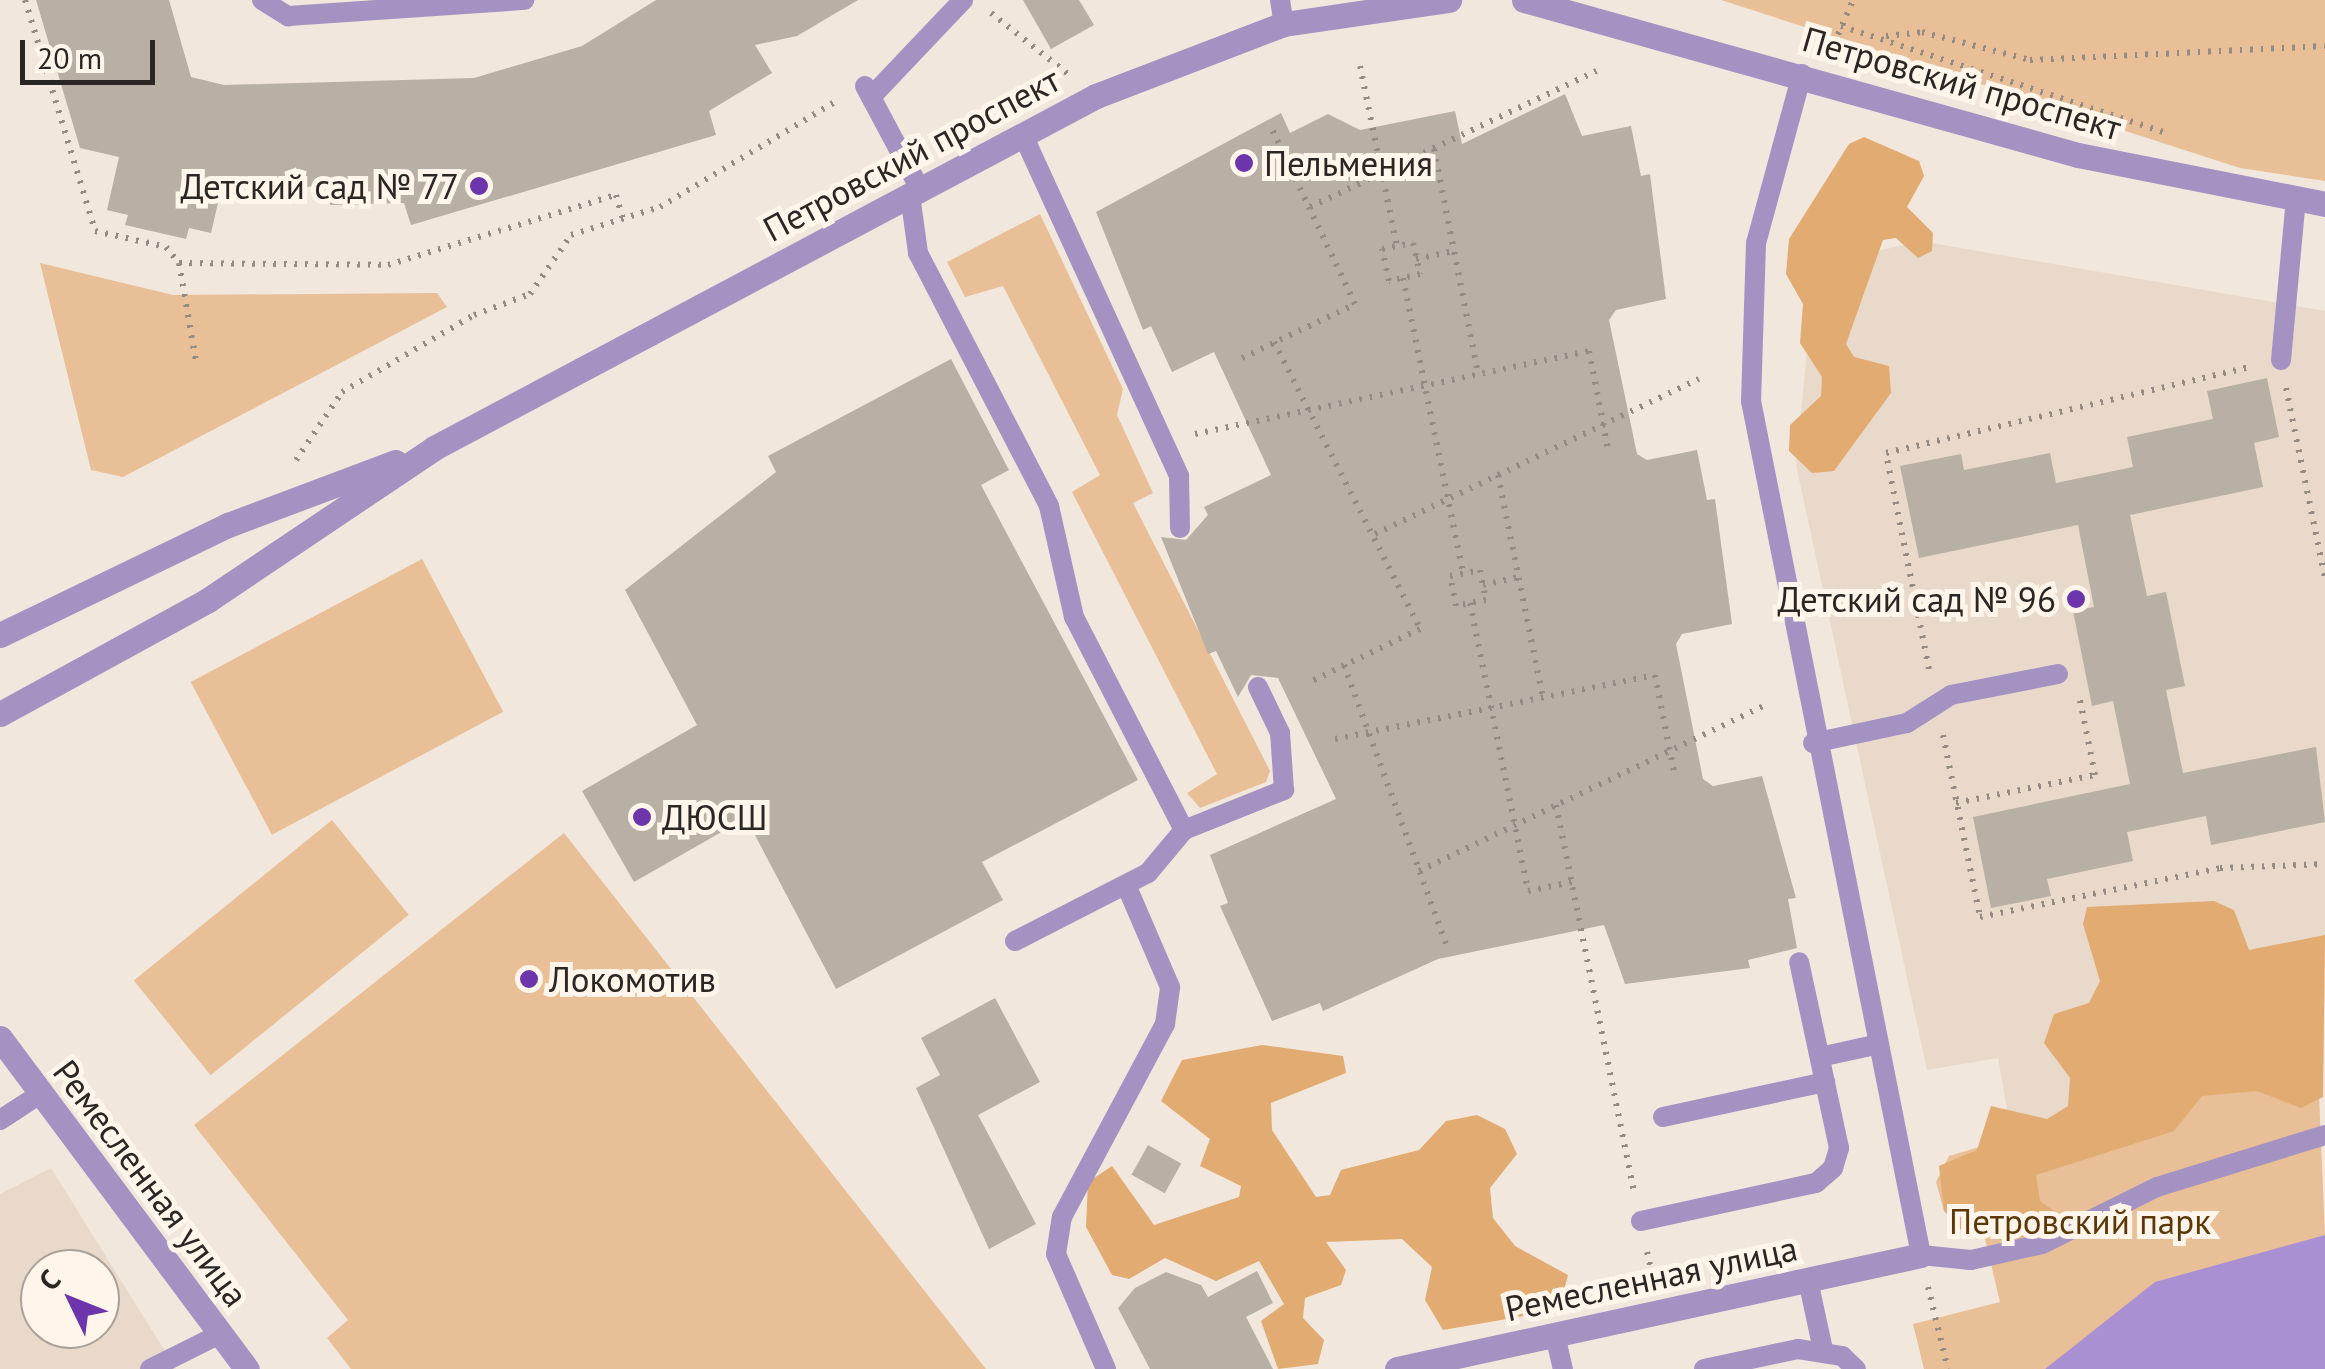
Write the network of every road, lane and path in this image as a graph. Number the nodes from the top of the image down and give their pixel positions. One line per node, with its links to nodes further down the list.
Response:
1 (25, 0): 32 (path)
2 (262, 0): 3 (lane)
3 (524, 0)
4 (963, 0): 17 (lane)
5 (975, 0): 18 (path)
6 (1449, 0): 9 (street, Петровский проспект)
7 (1524, 0): 16 (street, Петровский проспект)
8 (1853, 0): 10 (path)
9 (1282, 12): 18 (street, Петровский проспект)
10 (1841, 26): 11 (path); 12 (path)
11 (1880, 36): 13 (path); 20 (path)
12 (1834, 44)
13 (2325, 46)
14 (1360, 66): 23 (path)
15 (1596, 71): 22 (path)
16 (1802, 74): 25 (street, Петровский проспект); 68 (lane)
17 (868, 90): 24 (lane); 28 (path)
18 (1096, 96): 21 (street, Петровский проспект)
19 (1271, 127): 27 (path)
20 (2169, 134)
21 (1023, 135): 24 (street, Петровский проспект); 49 (lane)
22 (1434, 148): 23 (path); 30 (path)
23 (1382, 173): 27 (path); 29 (path)
24 (915, 192): 44 (street, Петровский проспект); 74 (lane)
25 (2296, 200): 26 (street, Петровский проспект); 36 (lane)
26 (2325, 204)
27 (1310, 208): 34 (path)
28 (623, 219): 32 (path); 46 (path)
29 (1396, 246): 31 (path); 33 (path)
30 (1454, 251): 31 (path); 38 (path)
31 (1416, 258): 33 (path)
32 (179, 262): 37 (path)
33 (1403, 278): 40 (path)
34 (1274, 342): 35 (path); 41 (path)
35 (1242, 358)
36 (2281, 360): 53 (path); 62 (path)
37 (196, 361)
38 (1478, 373): 40 (path); 43 (path)
39 (1699, 380): 43 (path)
40 (1425, 383): 41 (path); 48 (path)
41 (1304, 407): 42 (path); 50 (path)
42 (1219, 424)
43 (1603, 426): 45 (path); 47 (path)
44 (434, 448): 56 (street, Петровский проспект); 65 (street, Петровский проспект)
45 (1608, 449)
46 (292, 465)
47 (1498, 476): 48 (path); 52 (path)
48 (1448, 500): 50 (path); 51 (path)
49 (1180, 528)
50 (1375, 534): 57 (path)
51 (1463, 573): 54 (path); 55 (path)
52 (1519, 577): 54 (path); 61 (path)
53 (2325, 578)
54 (1483, 585): 55 (path)
55 (1470, 604): 64 (path)
56 (0, 635)
57 (1344, 666): 59 (path); 66 (path)
58 (2058, 674): 62 (lane); 71 (path)
59 (1312, 681)
60 (1258, 687): 74 (lane)
61 (1543, 698): 64 (path); 69 (path)
62 (1936, 704): 68 (lane); 71 (path)
63 (1766, 705): 69 (path)
64 (1491, 708): 66 (path); 73 (path)
65 (0, 714)
66 (1368, 732): 67 (path); 76 (path)
67 (1336, 738)
68 (1814, 742): 83 (lane)
69 (1670, 751): 70 (path); 72 (path)
70 (1674, 772)
71 (1956, 803): 75 (path)
72 (1556, 805): 73 (path); 77 (path)
73 (1514, 825): 76 (path); 77 (path)
74 (1184, 830): 78 (lane)
75 (2325, 864)
76 (1419, 870): 80 (path)
77 (1572, 882): 90 (path)
78 (1126, 885): 79 (lane); 99 (lane)
79 (1015, 942)
80 (1447, 947)
81 (1799, 962): 84 (lane)
82 (0, 1038): 86 (street, Ремесленная улица)
83 (1879, 1044): 84 (lane); 91 (lane)
84 (1820, 1057): 85 (lane)
85 (1825, 1082): 87 (lane); 90 (lane)
86 (40, 1094): 88 (lane); 94 (street, Ремесленная улица)
87 (1663, 1117)
88 (0, 1120)
89 (2325, 1135): 91 (lane)
90 (1640, 1221): 93 (path)
91 (1920, 1255): 92 (street, Ремесленная улица); 104 (path)
92 (1808, 1280): 93 (street, Ремесленная улица); 96 (lane)
93 (1660, 1312): 95 (street, Ремесленная улица)
94 (220, 1334): 97 (lane); 98 (street, Ремесленная улица)
95 (1555, 1335): 100 (street, Ремесленная улица); 101 (lane)
96 (1823, 1350): 102 (lane); 103 (lane)
97 (150, 1369)
98 (246, 1369)
99 (1106, 1369)
100 (1397, 1369)
101 (1563, 1369)
102 (1704, 1369)
103 (1856, 1369)
104 (1948, 1369)

